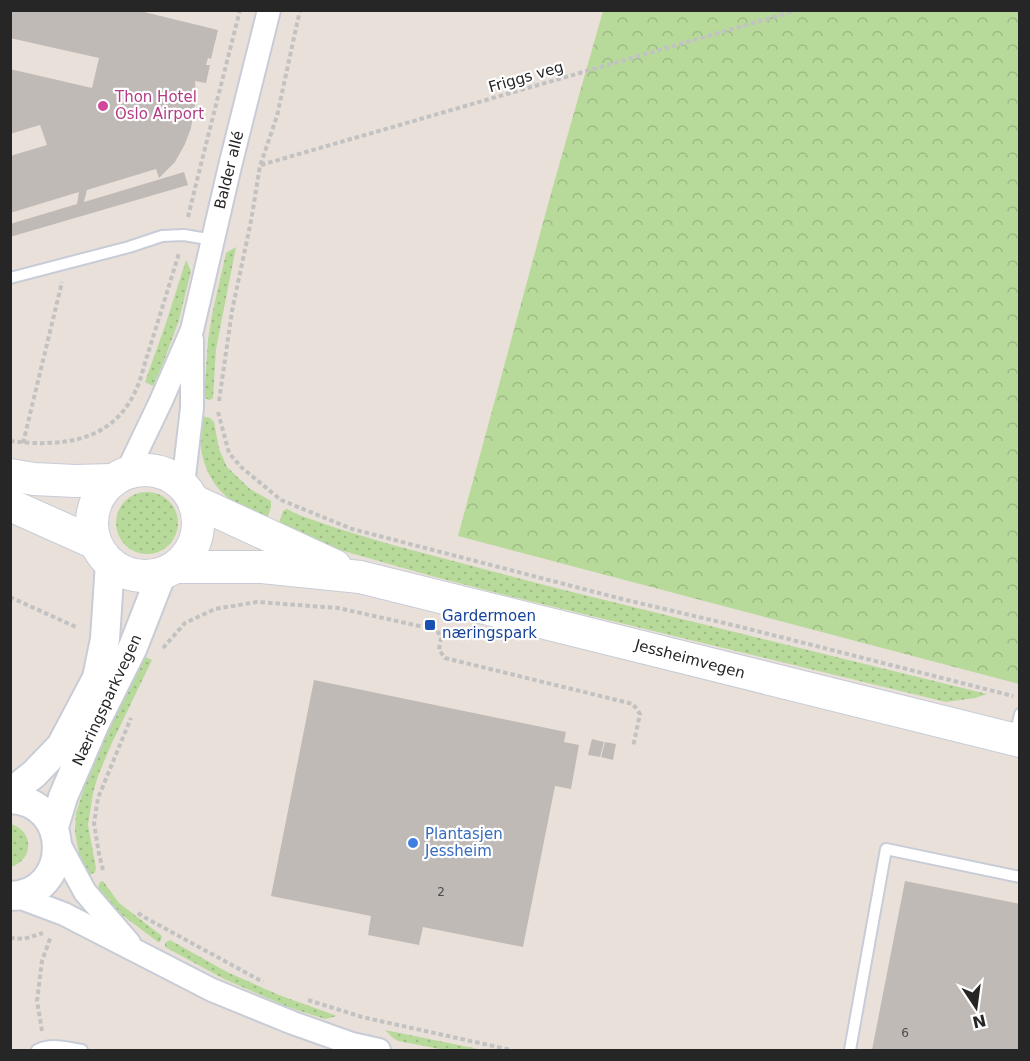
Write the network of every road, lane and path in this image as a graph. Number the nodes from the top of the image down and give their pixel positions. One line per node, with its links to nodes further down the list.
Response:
1 (240, 10): 6 (path)
2 (268, 10): 7 (street, Balder allé)
3 (300, 10): 5 (path)
4 (798, 10): 5 (path, Friggs veg)
5 (260, 166): 23 (path)
6 (184, 235): 7 (lane); 8 (lane); 12 (path)
7 (213, 240): 10 (street, Balder allé)
8 (65, 264): 9 (lane); 12 (path)
9 (10, 278)
10 (192, 330): 14 (street, Balder allé); 15 (street, Balder allé)
11 (10, 441): 12 (path)
12 (23, 443)
13 (10, 475): 14 (main road)
14 (120, 476): 15 (main road); 17 (main road)
15 (189, 493): 18 (main road); 19 (main road, Jessheimvegen)
16 (10, 505): 17 (main road)
17 (102, 553): 18 (main road); 27 (street, Næringsparkvegen)
18 (169, 570): 19 (main road, Jessheimvegen); 29 (street, Næringsparkvegen)
19 (360, 577): 25 (main road, Jessheimvegen)
20 (10, 597): 21 (path)
21 (82, 630)
22 (158, 655): 26 (path)
23 (1020, 698)
24 (133, 713): 30 (path)
25 (1018, 731)
26 (633, 747)
27 (10, 793)
28 (10, 799): 29 (street)
29 (56, 833): 32 (street, Næringsparkvegen); 35 (street)
30 (104, 874)
31 (1020, 877): 42 (lane)
32 (13, 896): 35 (street)
33 (136, 911): 36 (path)
34 (10, 938): 38 (path)
35 (136, 951): 40 (street)
36 (266, 984)
37 (298, 996): 41 (path)
38 (41, 1048): 39 (lane)
39 (82, 1050)
40 (379, 1050)
41 (511, 1050)
42 (850, 1050)

